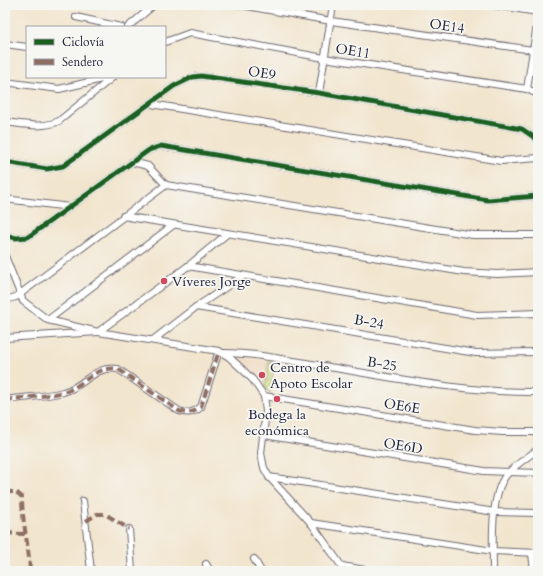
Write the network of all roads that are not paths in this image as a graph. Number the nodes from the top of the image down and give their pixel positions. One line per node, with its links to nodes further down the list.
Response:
1 (154, 5): 10 (street)
2 (241, 5): 8 (street, OE14)
3 (333, 5): 8 (street)
4 (494, 5): 5 (street)
5 (538, 12)
6 (76, 17): 9 (street)
7 (538, 18): 14 (street)
8 (331, 21): 14 (street, OE14); 15 (street)
9 (116, 26)
10 (129, 26)
11 (166, 42): 15 (street, OE11)
12 (5, 44): 13 (street)
13 (26, 47)
14 (533, 50): 18 (street)
15 (324, 58): 18 (street, OE11); 19 (street)
16 (110, 79): 17 (street); 22 (street)
17 (5, 82)
18 (528, 89): 20 (street, OE11)
19 (319, 93): 21 (street, OE9); 23 (street, OE9)
20 (538, 94)
21 (150, 104): 24 (street); 25 (street, OE9)
22 (5, 122)
23 (538, 140)
24 (538, 158)
25 (5, 162)
26 (132, 162): 27 (street); 28 (street); 30 (street)
27 (166, 185): 31 (street); 35 (street)
28 (538, 196)
29 (5, 199): 30 (street)
30 (70, 207): 34 (street)
31 (123, 216): 32 (street); 40 (street)
32 (172, 226): 33 (street); 44 (street)
33 (228, 234): 37 (street); 38 (street)
34 (5, 235)
35 (538, 235)
36 (6, 259): 40 (street)
37 (188, 266): 39 (street); 45 (street)
38 (538, 272)
39 (243, 276): 42 (street); 43 (street)
40 (20, 294): 41 (street); 44 (street)
41 (5, 300)
42 (196, 307): 47 (street); 49 (street, B-24)
43 (538, 313)
44 (48, 320): 45 (street)
45 (98, 332): 46 (street); 47 (street, B-25)
46 (5, 338)
47 (152, 340): 48 (street, B-25)
48 (221, 352): 50 (street, B-25); 51 (street); 52 (street)
49 (538, 352)
50 (538, 392)
51 (264, 396): 53 (street, OE6E); 54 (street)
52 (5, 400)
53 (538, 432)
54 (264, 435): 56 (street, OE6D); 58 (street)
55 (538, 449): 56 (street)
56 (508, 473): 57 (street, OE6D); 60 (street)
57 (538, 473)
58 (269, 477): 60 (street); 62 (street)
59 (84, 501): 69 (street)
60 (495, 512): 61 (street); 64 (street)
61 (538, 513)
62 (311, 523): 64 (street); 68 (street)
63 (129, 529): 70 (street)
64 (494, 551): 65 (street); 74 (street)
65 (535, 554): 75 (street)
66 (254, 559): 72 (street)
67 (206, 564): 71 (street)
68 (344, 568): 73 (street)
69 (91, 571)
70 (132, 571)
71 (210, 571)
72 (261, 571)
73 (371, 571)
74 (493, 571)
75 (534, 571)

